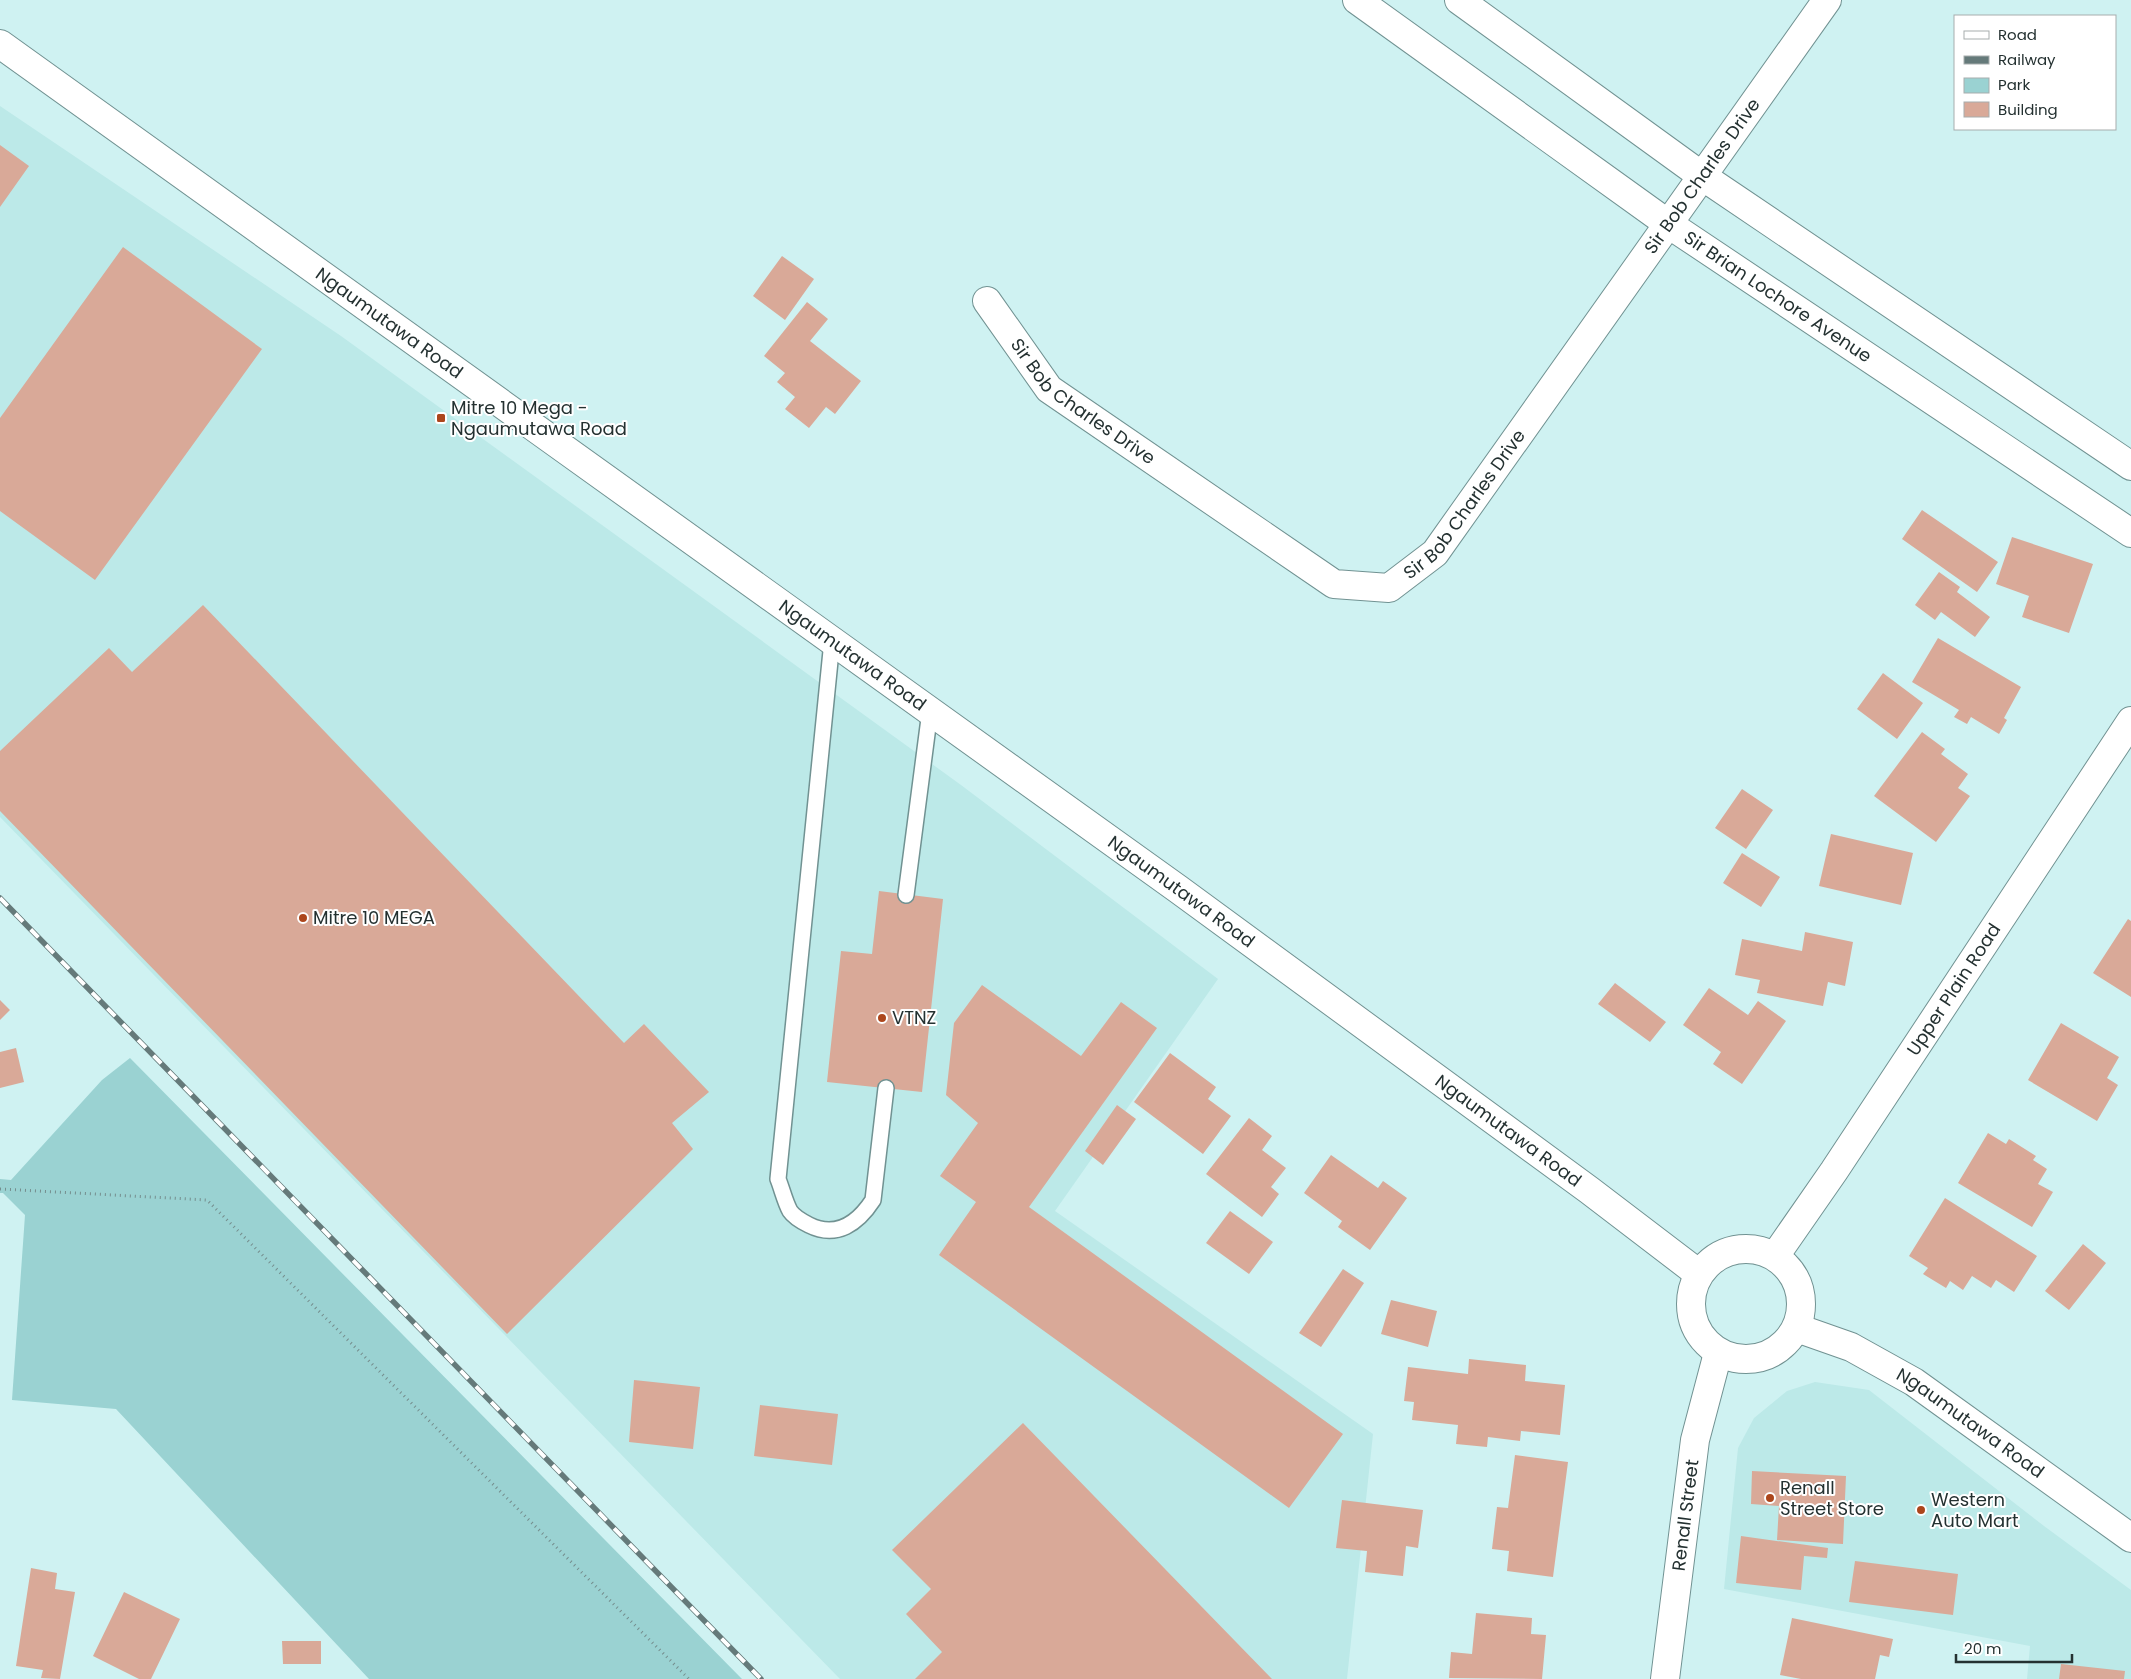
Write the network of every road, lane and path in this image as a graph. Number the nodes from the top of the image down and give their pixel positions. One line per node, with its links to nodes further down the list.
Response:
1 (1357, 0): 6 (street, Sir Brian Lochore Avenue)
2 (1459, 0): 5 (street)
3 (1827, 0): 5 (street, Sir Bob Charles Drive)
4 (0, 44): 10 (street, Ngaumutawa Road)
5 (1702, 176): 6 (street, Sir Bob Charles Drive); 8 (street)
6 (1667, 223): 7 (street, Sir Bob Charles Drive); 9 (street, Sir Brian Lochore Avenue)
7 (987, 301)
8 (2131, 466)
9 (2131, 533)
10 (832, 641): 11 (street, Ngaumutawa Road); 14 (lane)
11 (930, 711): 13 (lane); 17 (street, Ngaumutawa Road)
12 (2131, 721): 16 (street, Upper Plain Road)
13 (906, 895)
14 (886, 1088)
15 (0, 1188): 21 (path)
16 (1775, 1256): 17 (street); 18 (street)
17 (1699, 1274): 19 (street)
18 (1797, 1328): 19 (street); 20 (street, Ngaumutawa Road)
19 (1718, 1353): 22 (street, Renall Street)
20 (2131, 1538)
21 (689, 1679)
22 (1665, 1679)

